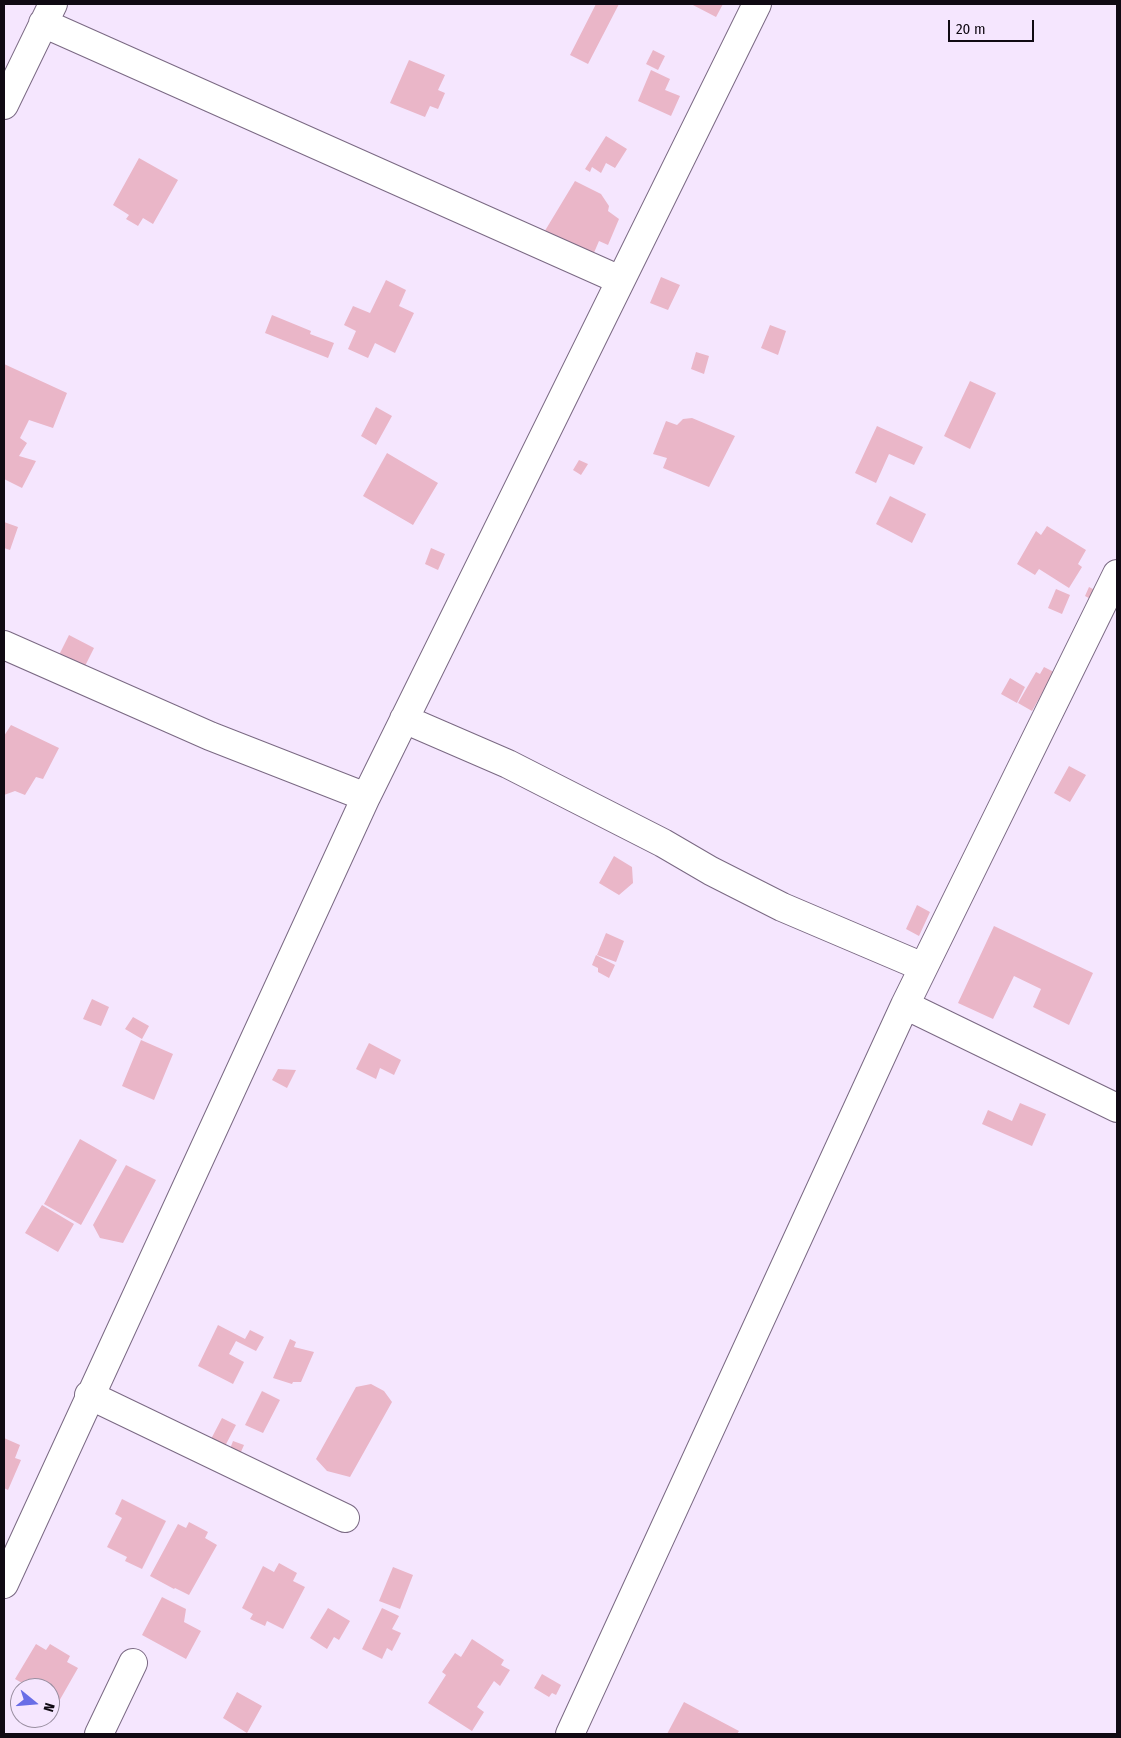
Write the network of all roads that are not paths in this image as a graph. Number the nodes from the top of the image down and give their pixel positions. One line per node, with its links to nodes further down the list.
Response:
1 (757, 4): 4 (street)
2 (48, 14): 3 (street); 4 (street)
3 (4, 105)
4 (620, 280): 7 (street)
5 (1117, 574): 9 (street)
6 (4, 645): 8 (street)
7 (404, 719): 8 (street); 9 (street)
8 (366, 797): 12 (street)
9 (923, 967): 10 (street)
10 (905, 1005): 11 (street); 17 (street)
11 (1117, 1108)
12 (89, 1396): 13 (street); 14 (street)
13 (344, 1518)
14 (4, 1584)
15 (133, 1663): 16 (street)
16 (99, 1734)
17 (570, 1734)

